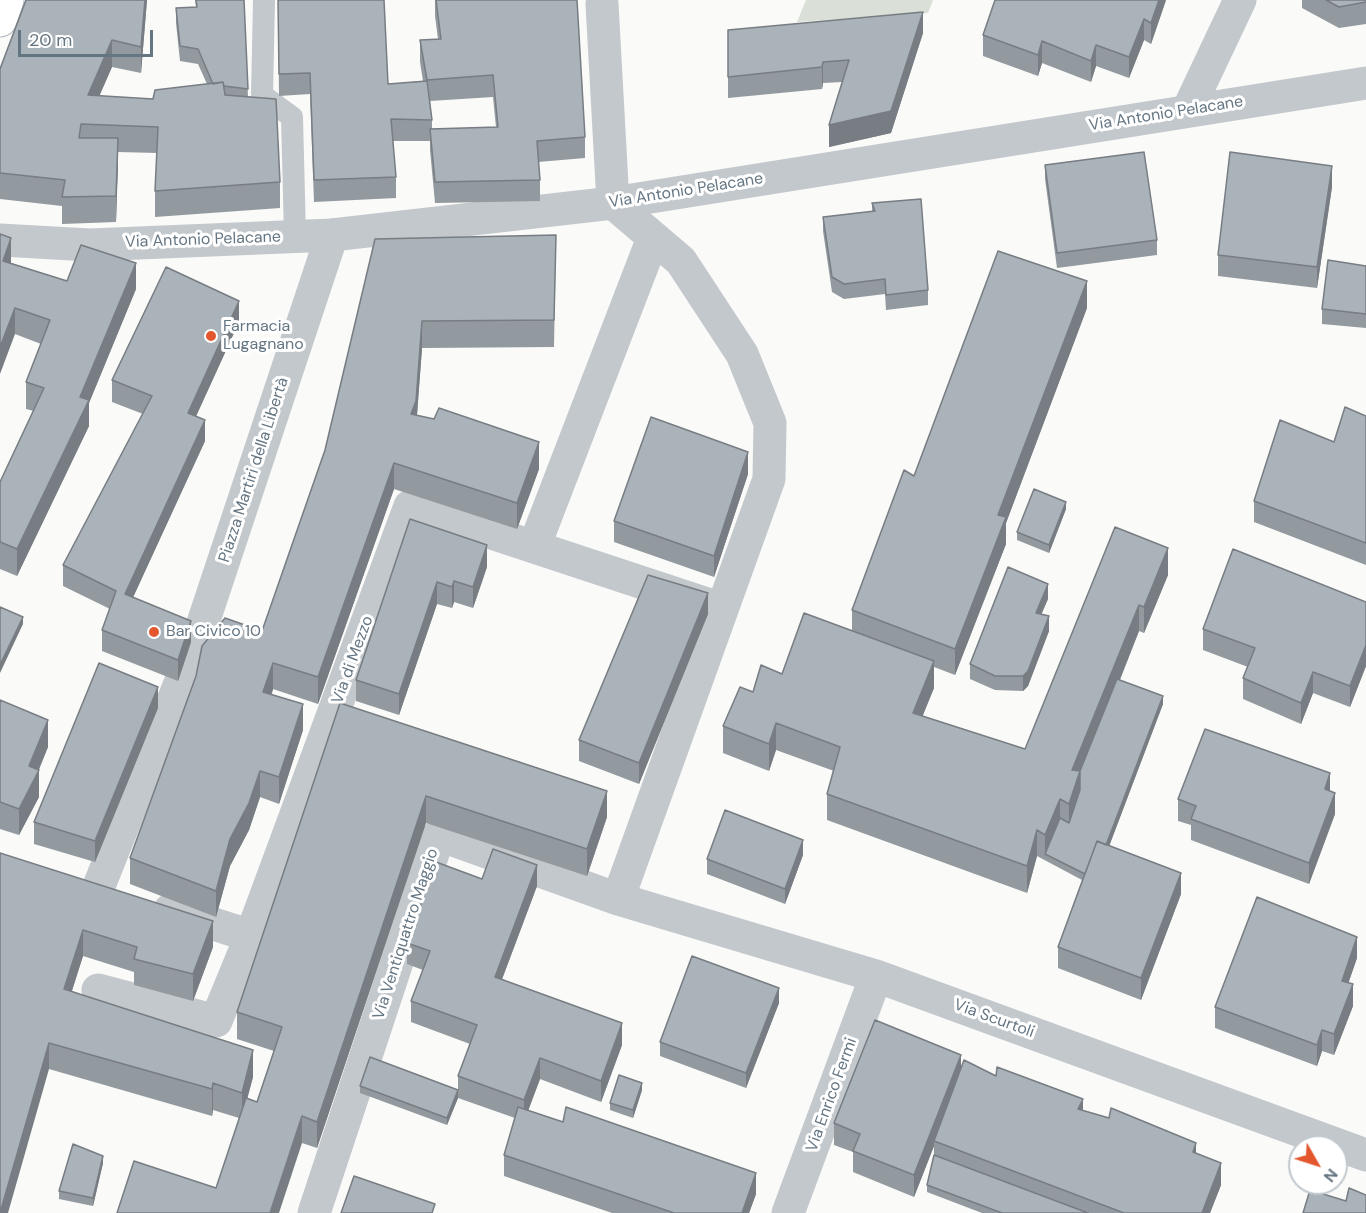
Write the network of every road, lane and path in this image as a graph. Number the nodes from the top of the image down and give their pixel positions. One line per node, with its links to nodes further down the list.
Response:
1 (7, 0): 5 (main road)
2 (264, 0): 10 (lane)
3 (1240, 0): 7 (street)
4 (602, 4): 8 (street)
5 (0, 20)
6 (1366, 83): 7 (street, Via Antonio Pelacane)
7 (1188, 110): 8 (street, Via Antonio Pelacane)
8 (613, 203): 9 (street, Via Antonio Pelacane); 11 (street)
9 (332, 235): 10 (street, Via Antonio Pelacane); 16 (street, Piazza Martiri della Libertà)
10 (295, 236): 12 (street, Via Antonio Pelacane)
11 (654, 238): 13 (street); 14 (street)
12 (0, 240)
13 (534, 547): 14 (street, Via di Mezzo); 18 (street, Via di Mezzo)
14 (722, 609): 17 (street)
15 (66, 875): 16 (street)
16 (99, 886): 18 (street)
17 (618, 899): 19 (street, Via Scurtoli); 22 (street, Via Ventiquattro Maggio)
18 (251, 936): 20 (street, Via di Mezzo)
19 (876, 976): 21 (street, Via Scurtoli); 23 (street, Via Enrico Fermi)
20 (98, 990)
21 (1366, 1155)
22 (314, 1213)
23 (788, 1213)

